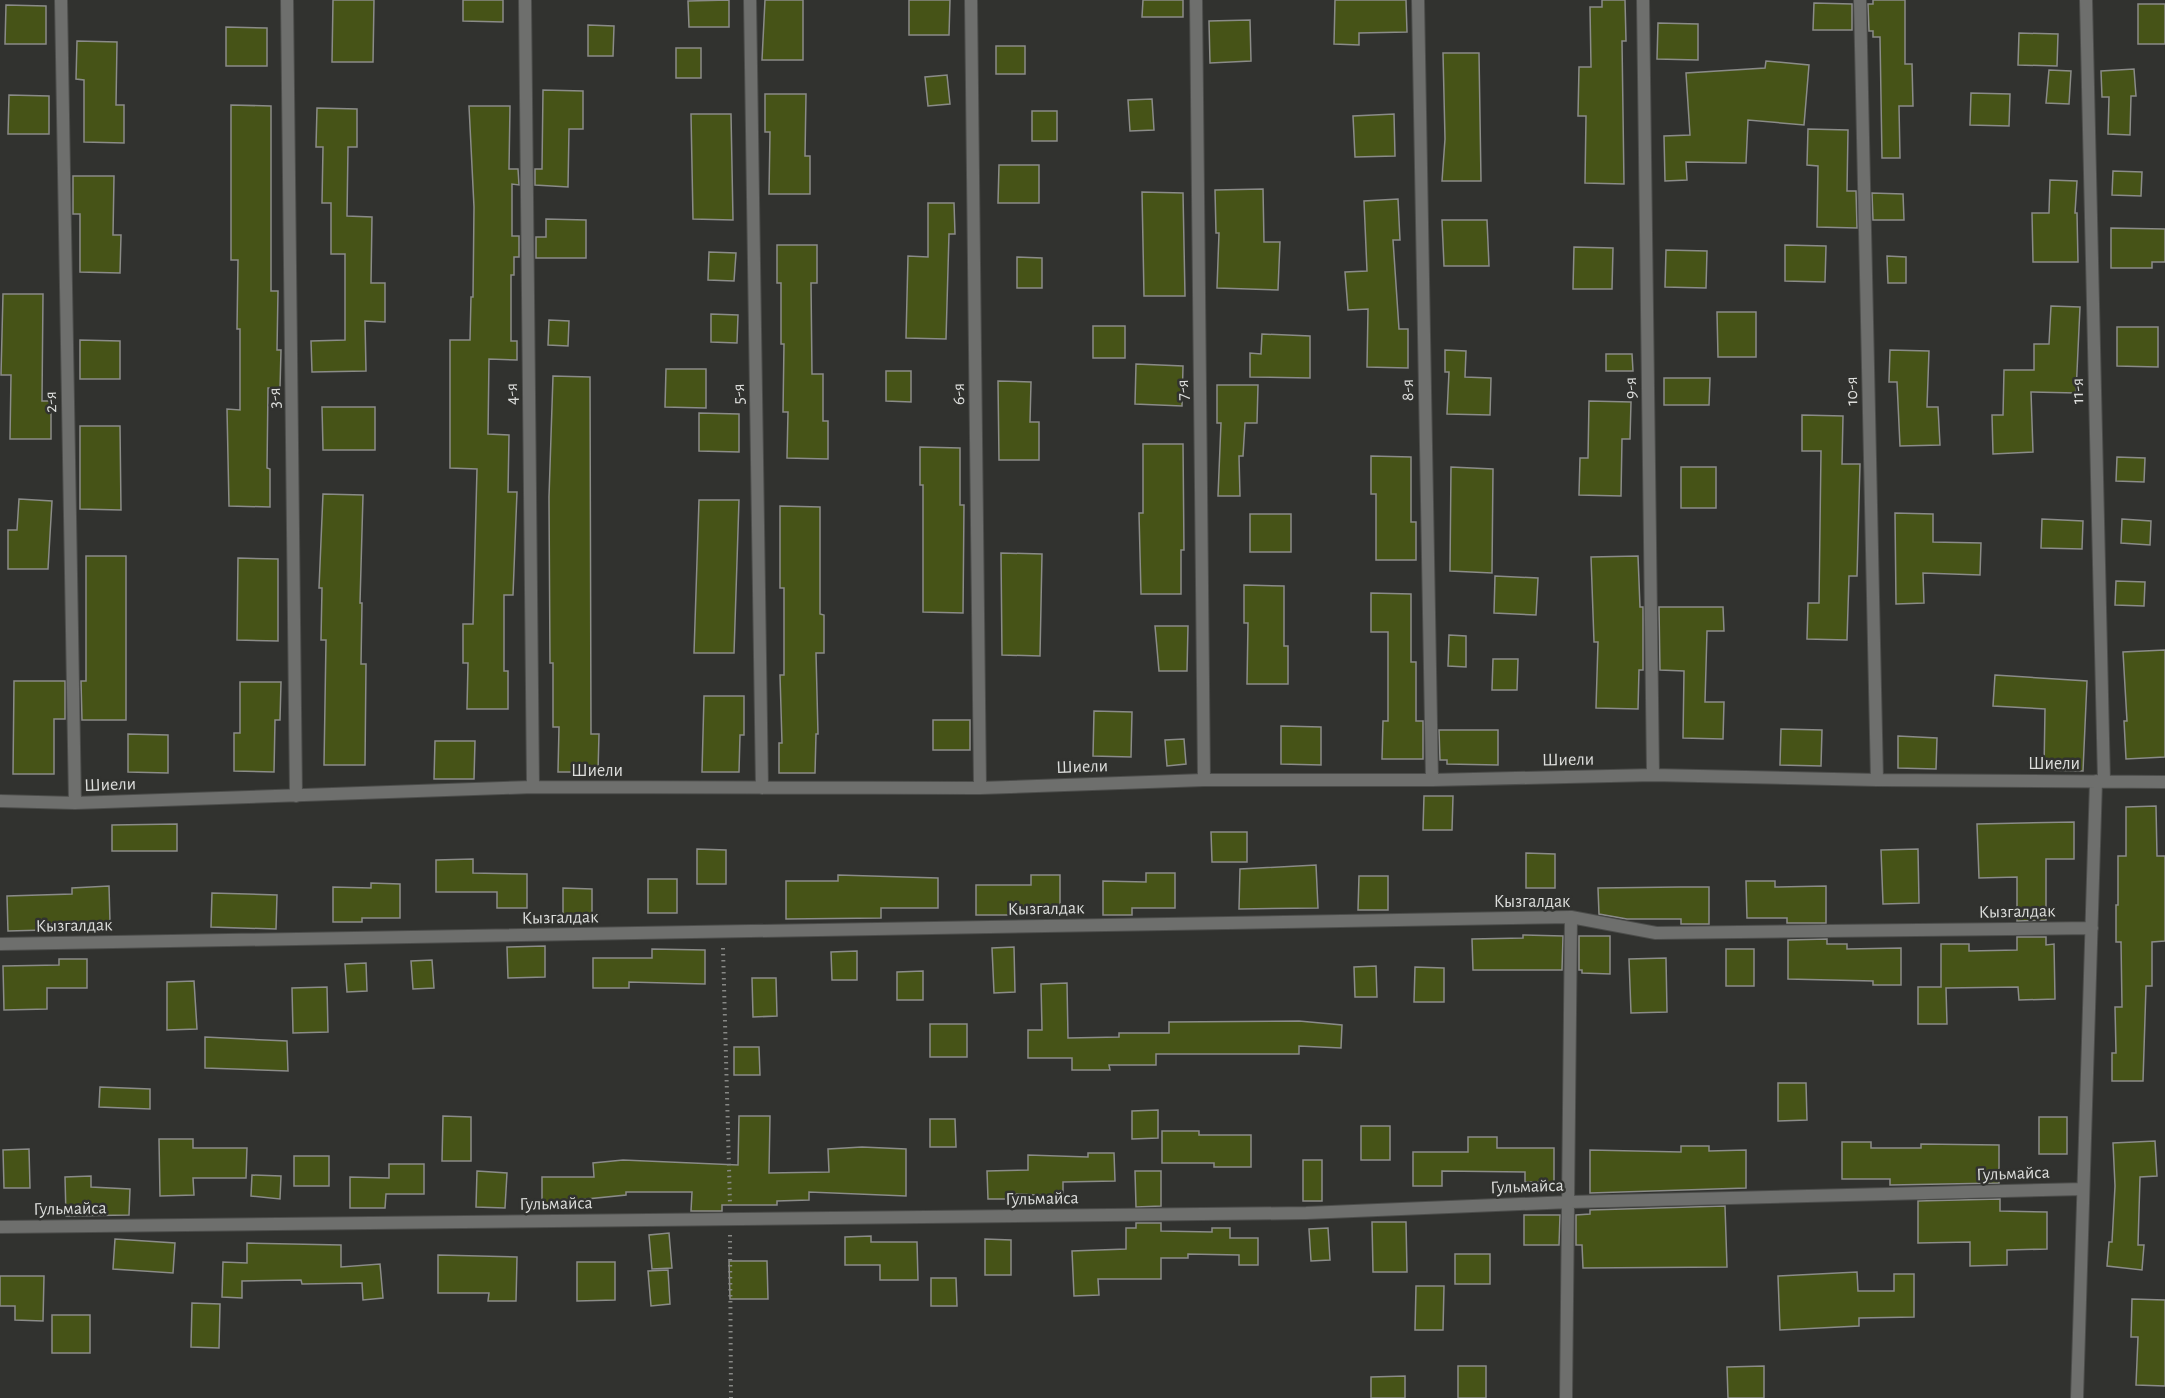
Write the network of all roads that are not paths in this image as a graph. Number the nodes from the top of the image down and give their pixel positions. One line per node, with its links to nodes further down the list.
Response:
1 (61, 0): 22 (street, 2-я)
2 (287, 0): 20 (street, 3-я)
3 (525, 0): 17 (street, 4-я)
4 (750, 0): 18 (street, 5-я)
5 (971, 0): 19 (street, 6-я)
6 (1196, 0): 12 (street, 7-я)
7 (1418, 0): 13 (street, 8-я)
8 (1643, 0): 11 (street, 9-я)
9 (1860, 0): 14 (street, 10-я)
10 (2086, 0): 15 (street, 11-я)
11 (1653, 775): 13 (street, Шиели); 14 (street, Шиели)
12 (1204, 780): 13 (street, Шиели); 19 (street, Шиели)
13 (1431, 780)
14 (1877, 780): 15 (street, Шиели)
15 (2100, 781): 16 (street, Шиели); 24 (street, 11-я)
16 (2165, 782)
17 (533, 788): 18 (street, Шиели); 20 (street, Шиели)
18 (762, 788): 19 (street, Шиели)
19 (980, 788)
20 (296, 796): 22 (street, Шиели)
21 (0, 801): 22 (street, Шиели)
22 (75, 803)
23 (1571, 918): 24 (street, Кызгалдак); 25 (street, Кызгалдак); 27 (street)
24 (2091, 928): 26 (street, 11-я)
25 (0, 944)
26 (2083, 1189): 27 (street, Гульмайса); 30 (street, 11-я)
27 (1570, 1202): 28 (street, Гульмайса); 29 (street)
28 (0, 1227)
29 (1566, 1398)
30 (2077, 1398)

